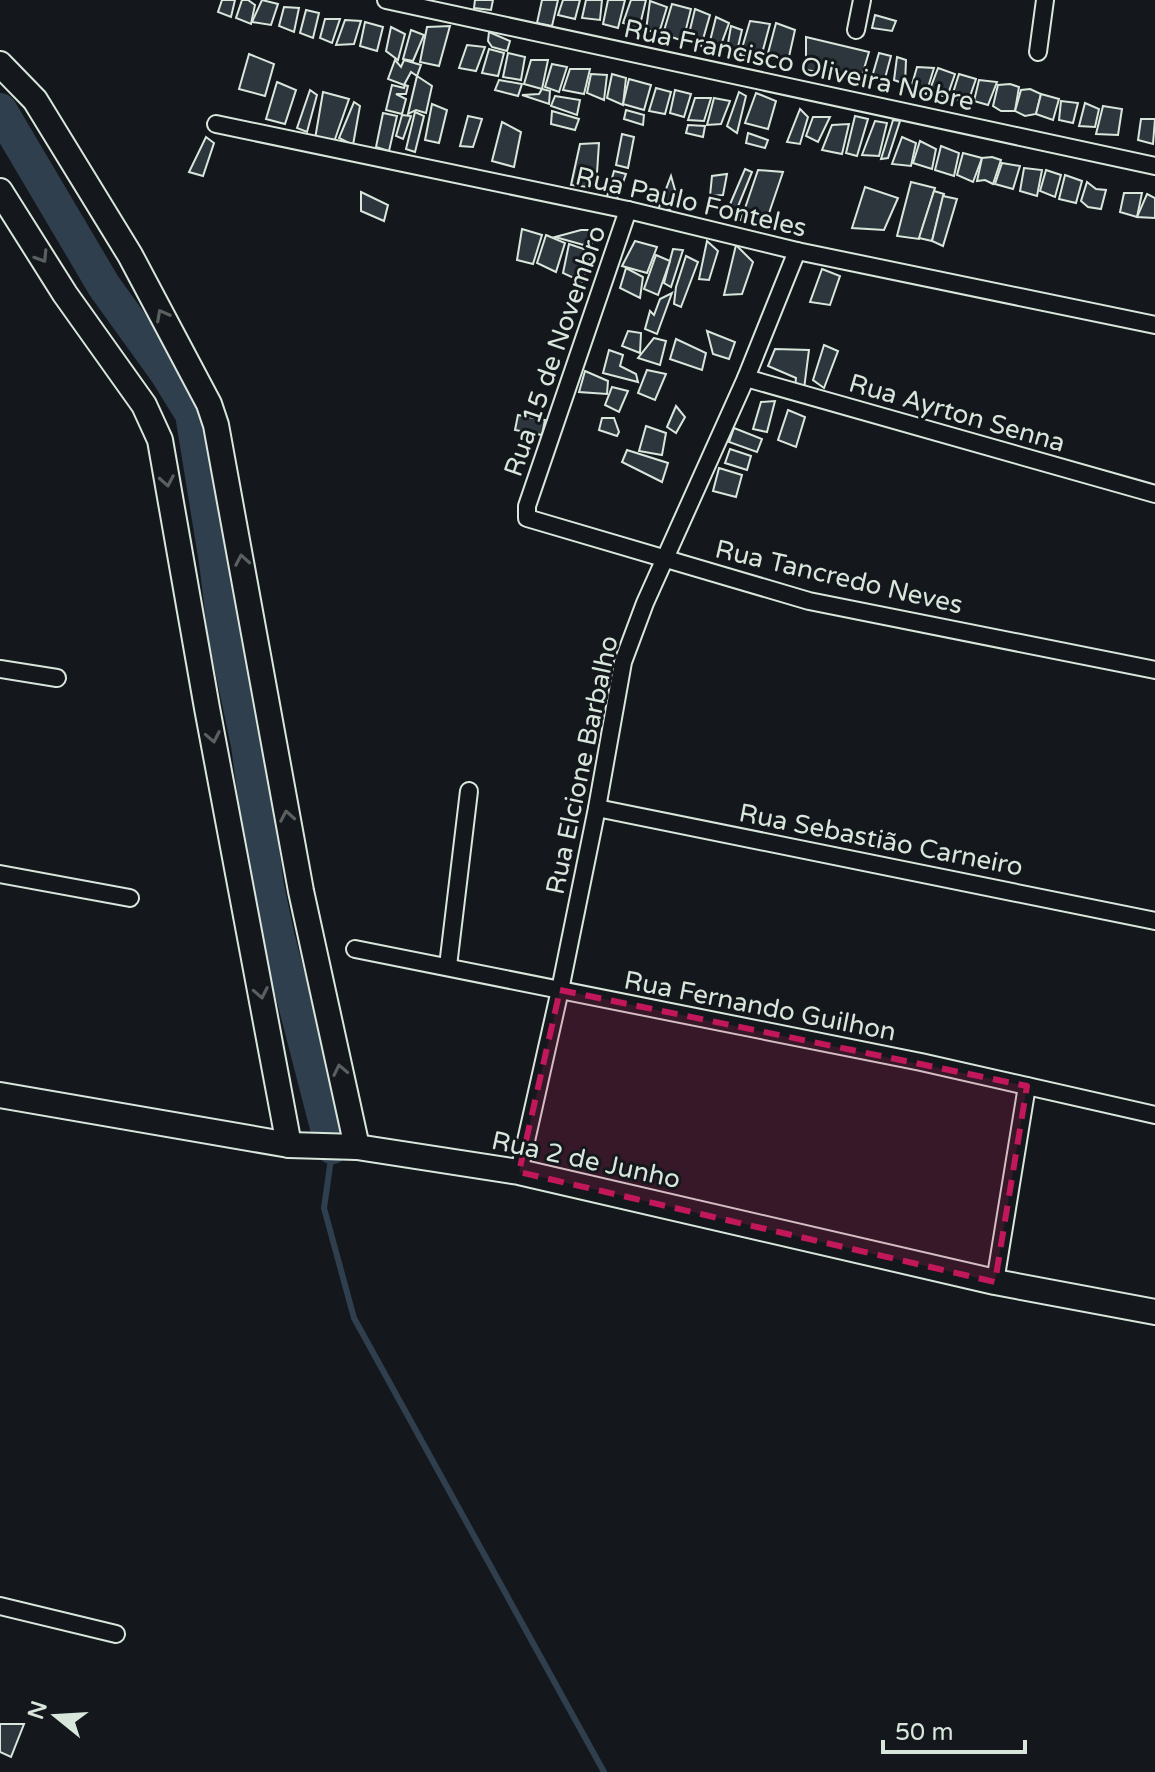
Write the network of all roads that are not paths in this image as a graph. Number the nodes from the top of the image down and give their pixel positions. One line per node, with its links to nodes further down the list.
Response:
1 (386, 0): 8 (street, Rua Francisco Oliveira Nobre)
2 (862, 0): 4 (street)
3 (1045, 0): 5 (street)
4 (856, 30)
5 (1038, 52)
6 (0, 64): 32 (street, one-way to 6)
7 (216, 124): 10 (street, Rua Paulo Fonteles)
8 (1155, 166)
9 (0, 191): 31 (street, one-way to 31)
10 (628, 210): 11 (street, Rua Paulo Fonteles); 15 (street, Rua 15 de Novembro)
11 (797, 251): 12 (street, Rua Paulo Fonteles); 13 (street, Rua Elcione Barbalho)
12 (1155, 325)
13 (746, 378): 14 (street, Rua Ayrton Senna); 16 (street, Rua Elcione Barbalho)
14 (1155, 494)
15 (527, 506): 16 (street, Rua Tancredo Neves)
16 (665, 559): 18 (street, Rua Tancredo Neves); 21 (street, Rua Elcione Barbalho)
17 (0, 669): 19 (street)
18 (1155, 670)
19 (57, 678)
20 (469, 791): 26 (street)
21 (597, 808): 24 (street, Rua Sebastião Carneiro); 27 (street, Rua Elcione Barbalho)
22 (0, 874): 23 (street)
23 (130, 898)
24 (1155, 921)
25 (355, 949): 26 (street, Rua Fernando Guilhon)
26 (448, 966): 27 (street, Rua Fernando Guilhon)
27 (560, 990): 28 (street, Rua Fernando Guilhon); 33 (street, Rua Elcione Barbalho)
28 (1027, 1086): 30 (street, Rua Fernando Guilhon); 34 (street)
29 (0, 1095): 31 (street, Rua 2 de Junho)
30 (1155, 1115)
31 (289, 1145): 32 (street, Rua 2 de Junho)
32 (357, 1147): 33 (street, Rua 2 de Junho)
33 (519, 1172): 34 (street, Rua 2 de Junho)
34 (995, 1282): 35 (street, Rua 2 de Junho)
35 (1155, 1312)
36 (0, 1606): 37 (street)
37 (116, 1634)

